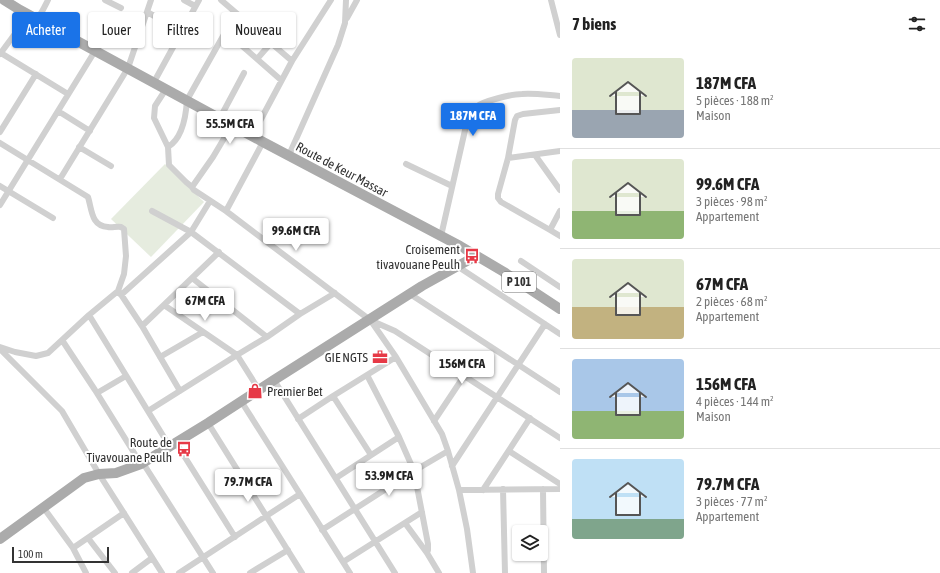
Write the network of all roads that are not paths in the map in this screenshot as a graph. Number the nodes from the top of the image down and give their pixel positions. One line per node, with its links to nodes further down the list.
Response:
1 (4, 0): 14 (main road, Route de Keur Massar / P 101)
2 (48, 0): 16 (street)
3 (105, 0): 13 (street)
4 (151, 0): 17 (street)
5 (184, 0): 12 (street)
6 (199, 0): 12 (street)
7 (221, 0): 19 (street)
8 (331, 0): 33 (street)
9 (346, 0): 21 (street)
10 (357, 0): 21 (street)
11 (551, 0): 22 (street)
12 (195, 6): 18 (street)
13 (121, 8)
14 (20, 10): 15 (main road, Route de Keur Massar / P 101)
15 (24, 12)
16 (42, 12)
17 (147, 12): 20 (street); 34 (street)
18 (192, 12)
19 (235, 12)
20 (153, 15)
21 (346, 19): 56 (street)
22 (560, 35)
23 (12, 38): 31 (street)
24 (221, 39): 42 (street)
25 (80, 43): 30 (main road, Route de Keur Massar / P 101)
26 (173, 48): 38 (street)
27 (244, 48): 32 (street)
28 (267, 48): 32 (street)
29 (277, 48): 33 (street)
30 (95, 51): 34 (main road, Route de Keur Massar / P 101); 40 (street)
31 (0, 54): 36 (street)
32 (257, 59): 37 (street)
33 (292, 60): 37 (street)
34 (128, 68): 38 (main road, Route de Keur Massar / P 101); 47 (street)
35 (244, 73): 45 (street)
36 (36, 74): 40 (street); 48 (street)
37 (281, 80): 49 (street)
38 (154, 82): 39 (main road, Route de Keur Massar / P 101)
39 (166, 89): 42 (main road, Route de Keur Massar / P 101); 53 (street)
40 (68, 94): 44 (street)
41 (560, 96): 64 (street)
42 (187, 100): 45 (main road, Route de Keur Massar / P 101); 53 (street)
43 (560, 110): 57 (street)
44 (58, 111): 47 (street); 58 (street)
45 (220, 118): 46 (main road, Route de Keur Massar / P 101)
46 (232, 125): 49 (main road, Route de Keur Massar / P 101); 63 (street)
47 (90, 131): 52 (street)
48 (0, 132)
49 (252, 136): 50 (main road, Route de Keur Massar / P 101)
50 (263, 142): 56 (main road, Route de Keur Massar / P 101); 70 (street)
51 (0, 143): 58 (street)
52 (79, 147): 60 (street); 61 (street)
53 (168, 147): 63 (street)
54 (560, 151): 55 (street)
55 (535, 155): 57 (street); 65 (street)
56 (289, 156): 75 (main road, Route de Keur Massar / P 101)
57 (508, 158): 73 (street)
58 (28, 160): 61 (street); 66 (street)
59 (406, 164): 64 (street)
60 (110, 166)
61 (60, 179): 83 (street)
62 (0, 186): 66 (street)
63 (192, 186): 67 (street)
64 (452, 186): 75 (street)
65 (560, 190)
66 (9, 191): 68 (street); 72 (street)
67 (210, 201): 70 (street); 74 (street)
68 (0, 205)
69 (152, 211): 74 (street)
70 (226, 211): 84 (street)
71 (560, 211): 73 (street)
72 (53, 218)
73 (550, 230): 76 (street)
74 (191, 232): 77 (street); 83 (street)
75 (441, 236): 78 (main road, Route de Keur Massar / P 101)
76 (560, 236)
77 (219, 252): 81 (street); 88 (street)
78 (476, 256): 80 (main road); 87 (main road, Route de Keur Massar / P 101)
79 (521, 261): 82 (street)
80 (457, 266): 85 (main road); 91 (street)
81 (192, 278): 86 (street); 95 (street)
82 (560, 287)
83 (120, 293): 89 (street); 92 (street)
84 (335, 293): 88 (street); 90 (street)
85 (410, 294): 90 (main road); 101 (street)
86 (164, 305): 92 (street); 93 (street)
87 (560, 309)
88 (300, 314): 95 (street)
89 (89, 315): 96 (street); 103 (street)
90 (370, 320): 100 (street); 104 (street); 105 (main road)
91 (545, 324): 94 (street); 101 (street)
92 (142, 326): 99 (street)
93 (203, 332): 98 (street); 99 (street)
94 (560, 334)
95 (267, 337): 98 (street)
96 (62, 340): 97 (street); 109 (street)
97 (0, 348): 127 (street)
98 (237, 355): 106 (street); 107 (street)
99 (160, 357): 107 (street)
100 (396, 358): 102 (street); 116 (street)
101 (518, 365): 108 (street); 111 (street)
102 (367, 375): 110 (street); 118 (street)
103 (126, 376): 109 (street); 113 (street)
104 (464, 376): 111 (street); 116 (street)
105 (274, 380): 106 (main road); 115 (street)
106 (259, 390): 112 (main road)
107 (180, 391): 113 (street)
108 (560, 392)
109 (97, 393): 124 (street)
110 (333, 396): 115 (street); 123 (street)
111 (497, 397): 114 (street); 125 (street)
112 (241, 401): 117 (main road); 135 (street)
113 (148, 411): 120 (street)
114 (530, 418): 119 (street); 122 (street)
115 (298, 419): 128 (street)
116 (434, 421): 121 (street)
117 (208, 423): 120 (main road); 140 (street)
118 (399, 437): 123 (street); 126 (street)
119 (560, 438)
120 (173, 445): 124 (main road); 143 (street)
121 (448, 451): 125 (street); 126 (street)
122 (509, 451): 129 (street); 134 (street)
123 (371, 455): 128 (street)
124 (142, 464): 127 (main road); 150 (street)
125 (452, 466): 133 (street)
126 (414, 471): 137 (street); 138 (street)
127 (99, 474): 136 (main road); 139 (street)
128 (336, 478): 137 (street)
129 (560, 484)
130 (503, 489): 131 (street); 134 (street); 165 (street)
131 (543, 489): 132 (street); 166 (street)
132 (560, 489)
133 (459, 490): 134 (street); 164 (street)
134 (483, 490)
135 (300, 494): 140 (street); 142 (street)
136 (43, 507): 145 (main road); 147 (street)
137 (354, 509): 142 (street); 146 (street)
138 (422, 512): 141 (street); 149 (street)
139 (124, 513): 144 (street); 151 (street)
140 (267, 516): 143 (street); 148 (street)
141 (405, 523): 146 (street); 149 (street)
142 (322, 530): 152 (street)
143 (235, 537): 150 (street)
144 (88, 538): 147 (street); 155 (street)
145 (0, 539)
146 (375, 542): 152 (street); 162 (street)
147 (73, 548): 154 (street)
148 (288, 550): 153 (street); 160 (street)
149 (427, 553): 163 (street)
150 (203, 557): 158 (street); 159 (street)
151 (152, 558): 156 (street); 157 (street)
152 (343, 562): 161 (street)
153 (254, 572)
154 (86, 573)
155 (115, 573)
156 (132, 573)
157 (162, 573)
158 (179, 573)
159 (213, 573)
160 (302, 573)
161 (350, 573)
162 (395, 573)
163 (439, 573)
164 (473, 573)
165 (505, 573)
166 (544, 573)

